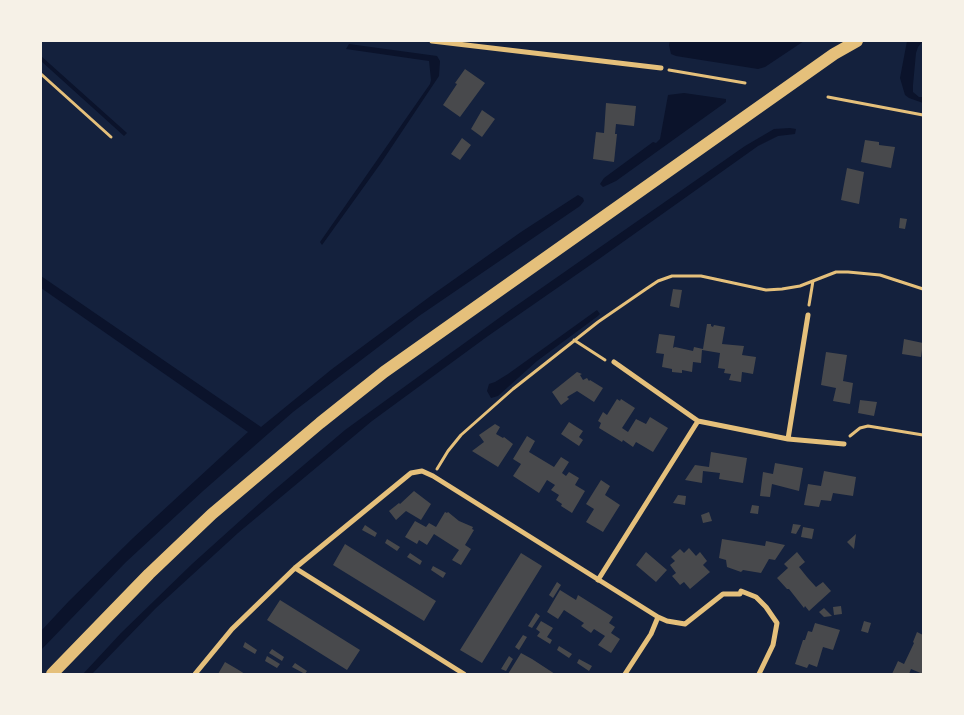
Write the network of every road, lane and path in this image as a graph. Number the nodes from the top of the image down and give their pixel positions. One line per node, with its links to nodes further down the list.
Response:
1 (432, 41): 5 (street)
2 (849, 41): 4 (main road)
3 (857, 41): 4 (main road)
4 (834, 54): 24 (main road)
5 (661, 68): 7 (path)
6 (41, 74): 10 (path)
7 (745, 83)
8 (828, 97): 9 (path)
9 (923, 115)
10 (111, 137)
11 (814, 281): 12 (path); 13 (path); 14 (path)
12 (923, 289)
13 (808, 315): 18 (street)
14 (574, 340): 15 (path); 20 (path)
15 (614, 362): 16 (street)
16 (698, 421): 18 (street); 22 (street)
17 (923, 435): 19 (path)
18 (788, 439): 19 (street)
19 (844, 444)
20 (433, 476): 21 (street); 22 (street)
21 (295, 568): 25 (street); 26 (street)
22 (598, 580): 23 (street)
23 (658, 617): 27 (street); 28 (street)
24 (52, 674)
25 (195, 674)
26 (464, 674)
27 (626, 674)
28 (759, 674)

